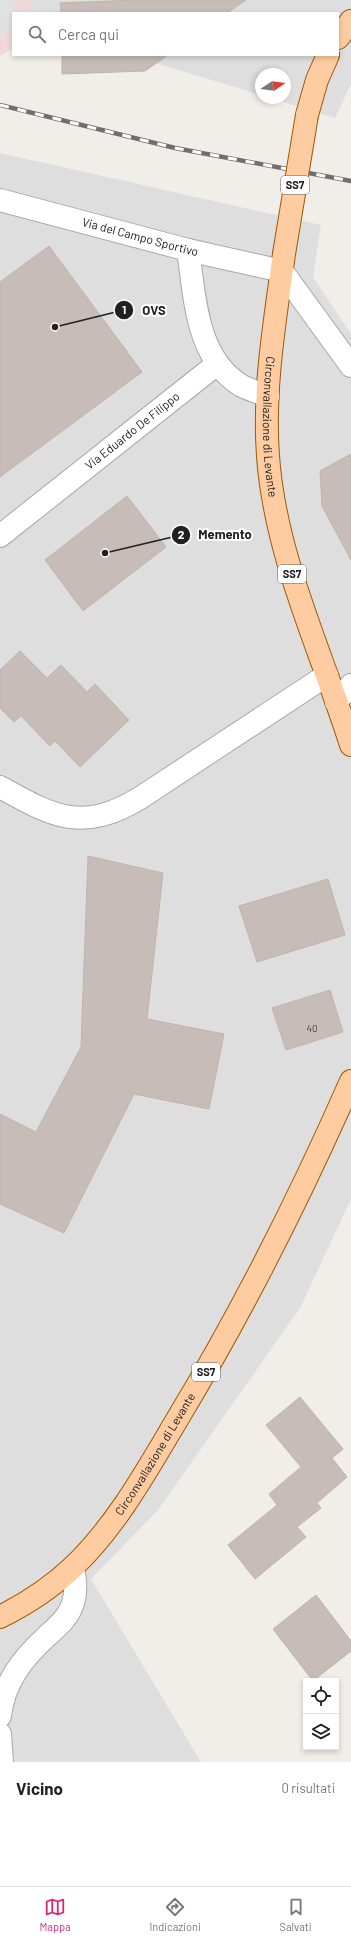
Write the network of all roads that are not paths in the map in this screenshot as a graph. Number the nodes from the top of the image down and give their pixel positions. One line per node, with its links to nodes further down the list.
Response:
1 (351, 21): 2 (main road)
2 (339, 37)
3 (328, 56): 6 (main road, Circonvallazione di Levante / SS7, bridge)
4 (0, 200): 5 (street, Via del Campo Sportivo)
5 (188, 250): 6 (street, Via del Campo Sportivo); 7 (street)
6 (283, 263): 8 (street); 9 (main road, Circonvallazione di Levante / SS7)
7 (217, 364): 9 (street); 10 (street, Via Eduardo De Filippo)
8 (351, 366)
9 (268, 396): 11 (main road, Circonvallazione di Levante / SS7)
10 (0, 536)
11 (327, 675): 13 (main road, Circonvallazione di Levante / SS7); 15 (street)
12 (351, 685): 13 (street)
13 (336, 702): 14 (main road, Circonvallazione di Levante / SS7)
14 (351, 745)
15 (0, 787)
16 (351, 1081): 17 (main road, Circonvallazione di Levante / SS7)
17 (73, 1567): 18 (main road, Circonvallazione di Levante / SS7); 19 (street)
18 (0, 1617)
19 (0, 1716)
20 (0, 1734): 21 (street)
21 (2, 1762)

